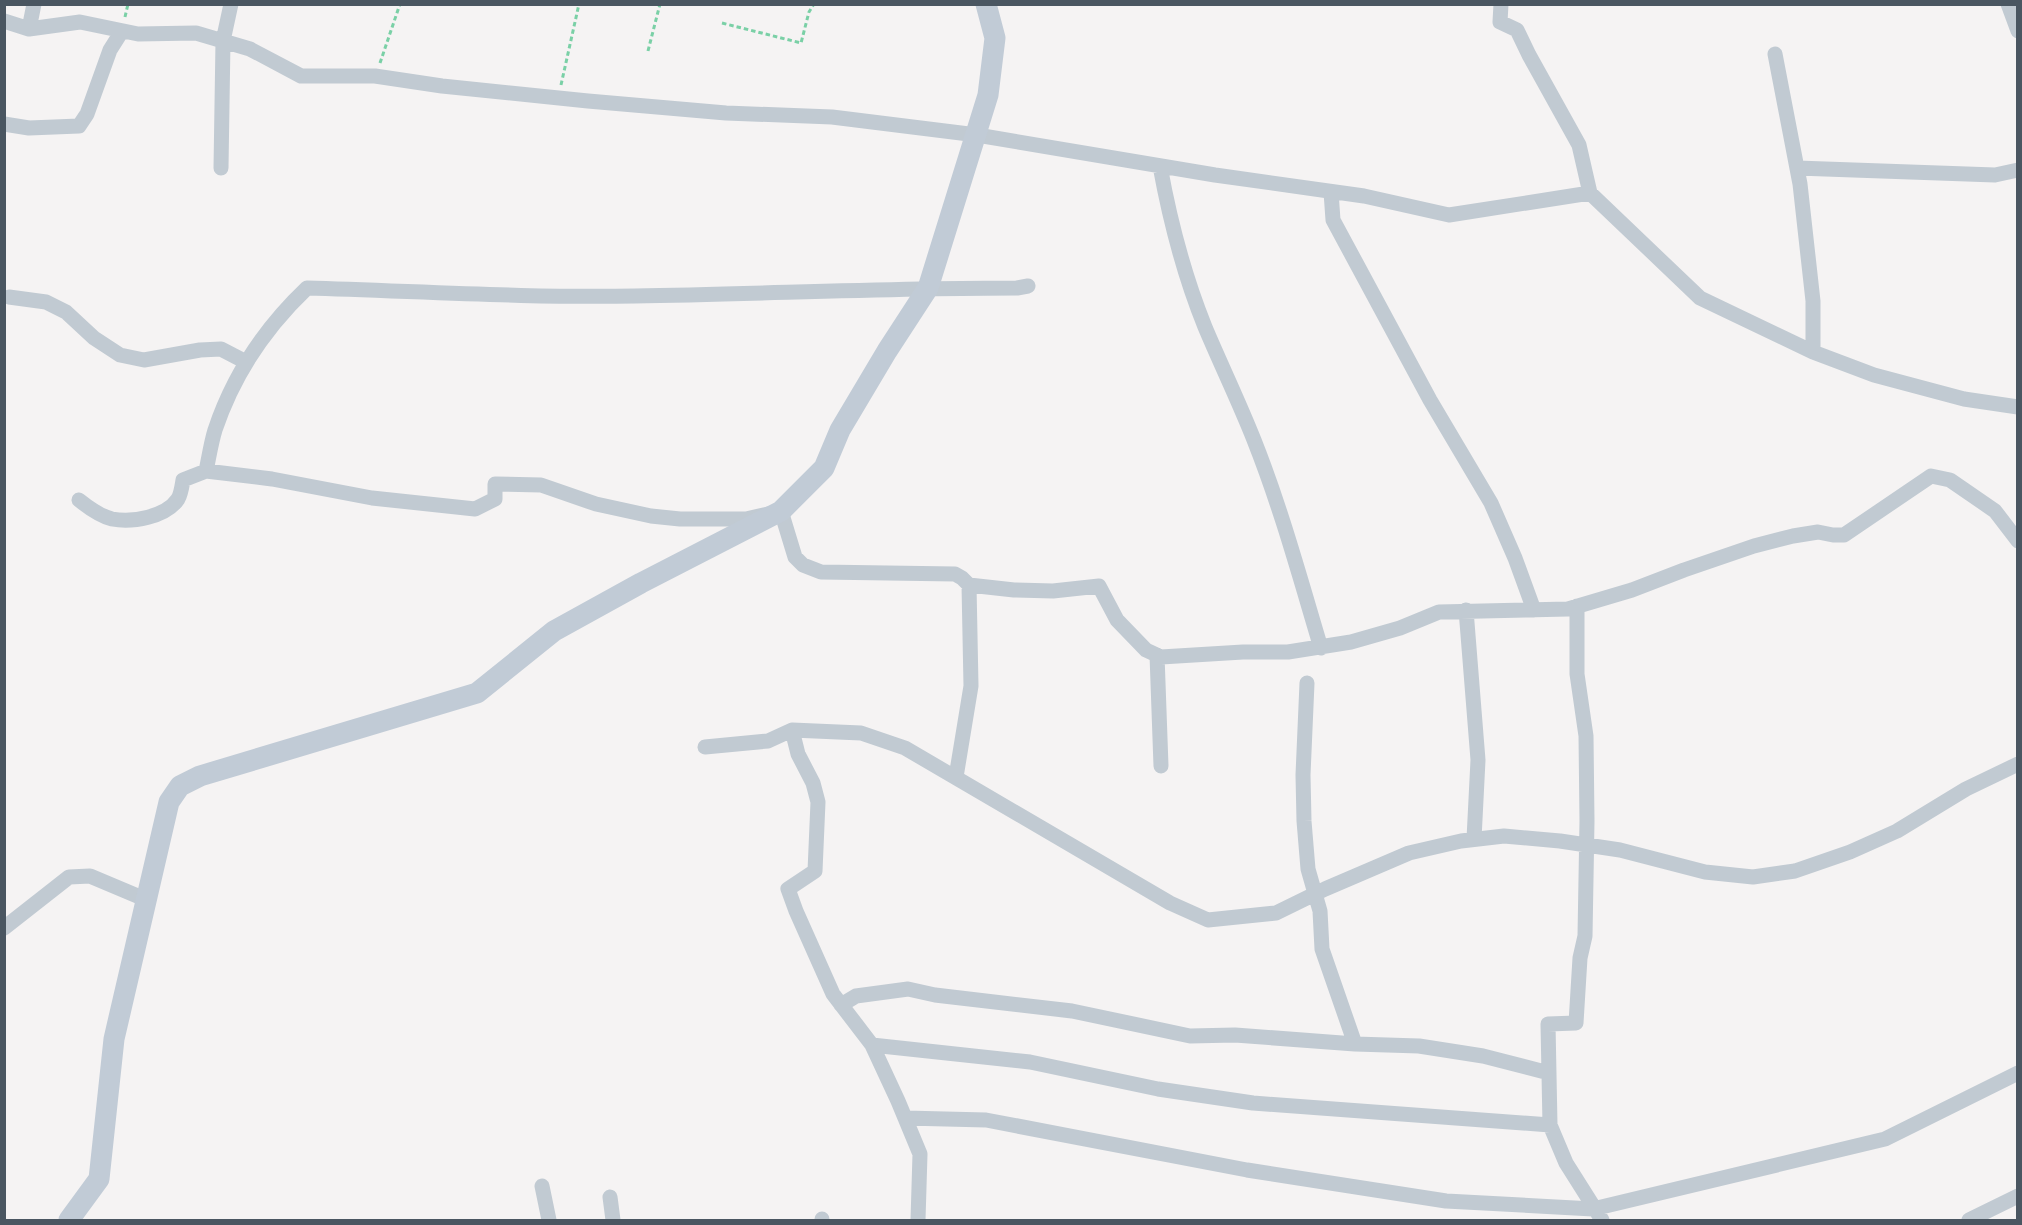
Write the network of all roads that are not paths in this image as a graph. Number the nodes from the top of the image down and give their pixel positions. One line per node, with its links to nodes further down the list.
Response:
1 (34, 4): 6 (street)
2 (231, 4): 8 (street)
3 (986, 4): 11 (street)
4 (1501, 4): 17 (street)
5 (4, 21): 6 (street)
6 (29, 29): 7 (street)
7 (122, 31): 8 (street); 10 (street)
8 (223, 41): 11 (street); 13 (street)
9 (1775, 54): 14 (street)
10 (4, 124)
11 (977, 135): 12 (street); 19 (street)
12 (1160, 166): 16 (street); 32 (street)
13 (221, 168)
14 (1797, 168): 15 (street); 21 (street)
15 (2018, 170)
16 (1330, 192): 17 (street); 31 (street)
17 (1590, 193): 21 (street)
18 (1028, 286): 19 (street)
19 (928, 288): 22 (street); 26 (street)
20 (9, 297): 22 (street)
21 (1813, 352): 23 (street)
22 (246, 362): 24 (street)
23 (2018, 407)
24 (206, 471): 25 (street); 26 (street)
25 (79, 500)
26 (781, 511): 28 (street); 43 (street)
27 (2018, 541): 29 (street)
28 (969, 585): 33 (street); 39 (street)
29 (1577, 606): 31 (street); 41 (street)
30 (1466, 610): 31 (street); 32 (street); 40 (street)
31 (1534, 610)
32 (1321, 648): 33 (street)
33 (1157, 655): 38 (street)
34 (1307, 683): 42 (street)
35 (792, 730): 36 (street); 39 (street); 45 (street)
36 (705, 747)
37 (2018, 764): 41 (street)
38 (1161, 766)
39 (957, 777): 42 (street)
40 (1474, 839): 41 (street); 42 (street)
41 (1585, 845): 48 (street)
42 (1316, 894): 46 (street)
43 (147, 900): 44 (street); 56 (street)
44 (4, 928)
45 (841, 1005): 46 (street); 47 (street)
46 (1355, 1044): 48 (street)
47 (872, 1045): 50 (street); 51 (street)
48 (1550, 1073): 51 (street)
49 (2018, 1073): 55 (street)
50 (905, 1118): 55 (street); 59 (street)
51 (1550, 1125): 55 (street)
52 (542, 1186): 57 (street)
53 (2018, 1196): 60 (street)
54 (610, 1197): 58 (street)
55 (1597, 1215)
56 (69, 1221)
57 (549, 1221)
58 (613, 1221)
59 (918, 1221)
60 (1969, 1221)

